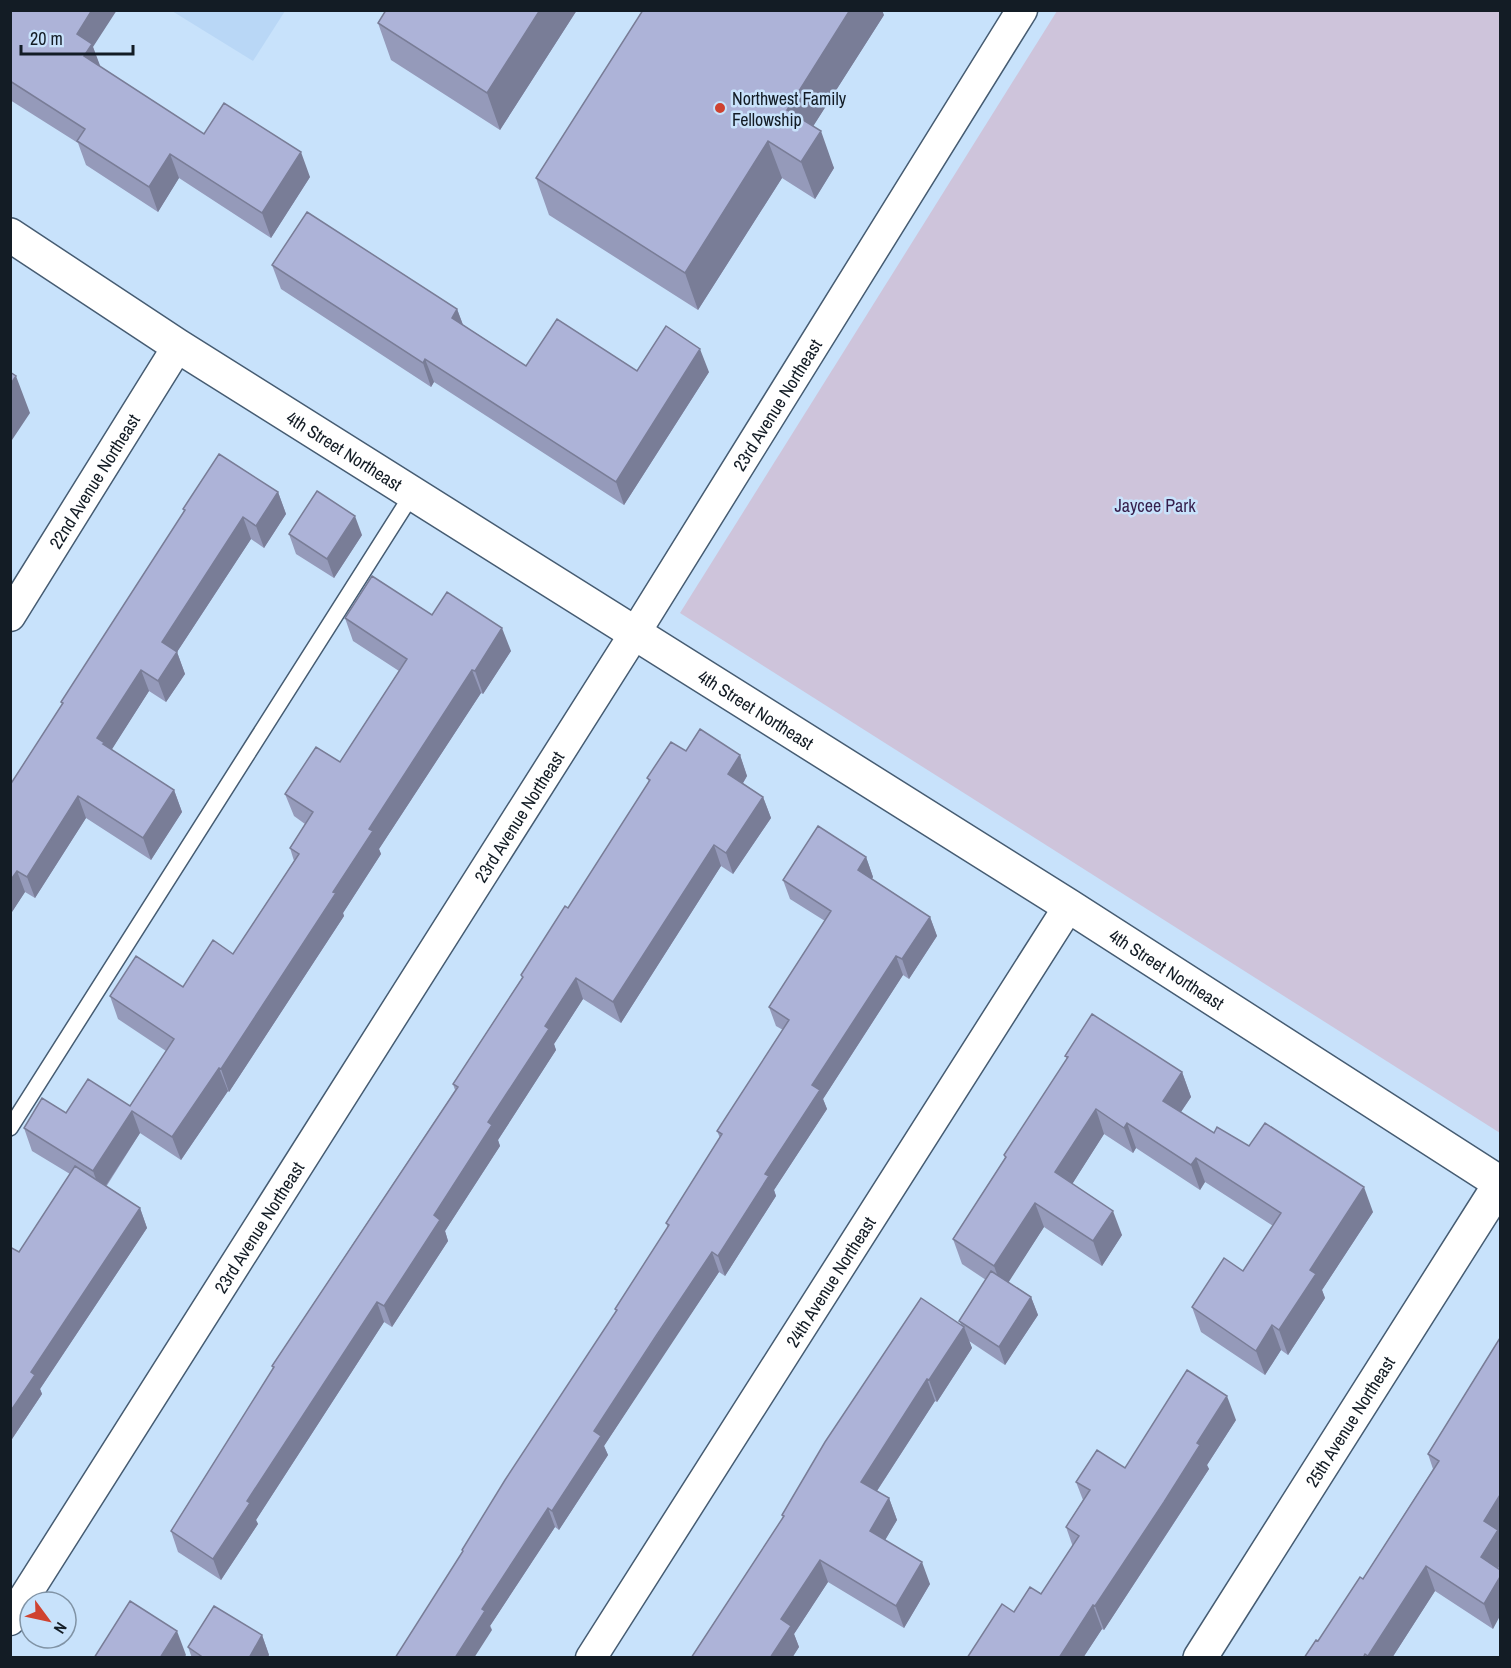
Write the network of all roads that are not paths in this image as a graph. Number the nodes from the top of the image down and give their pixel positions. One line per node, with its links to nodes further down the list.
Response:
1 (1022, 10): 6 (street, 23rd Avenue Northeast)
2 (10, 235): 3 (street, 4th Street Northeast)
3 (178, 346): 4 (street, 4th Street Northeast); 5 (street, 22nd Avenue Northeast)
4 (413, 494): 6 (street, 4th Street Northeast); 8 (lane)
5 (10, 616)
6 (635, 633): 7 (street, 4th Street Northeast); 10 (street, 23rd Avenue Northeast)
7 (1069, 906): 9 (street, 4th Street Northeast); 11 (street, 24th Avenue Northeast)
8 (10, 1128)
9 (1500, 1183): 12 (street, 25th Avenue Northeast)
10 (10, 1620)
11 (591, 1658)
12 (1200, 1658)

